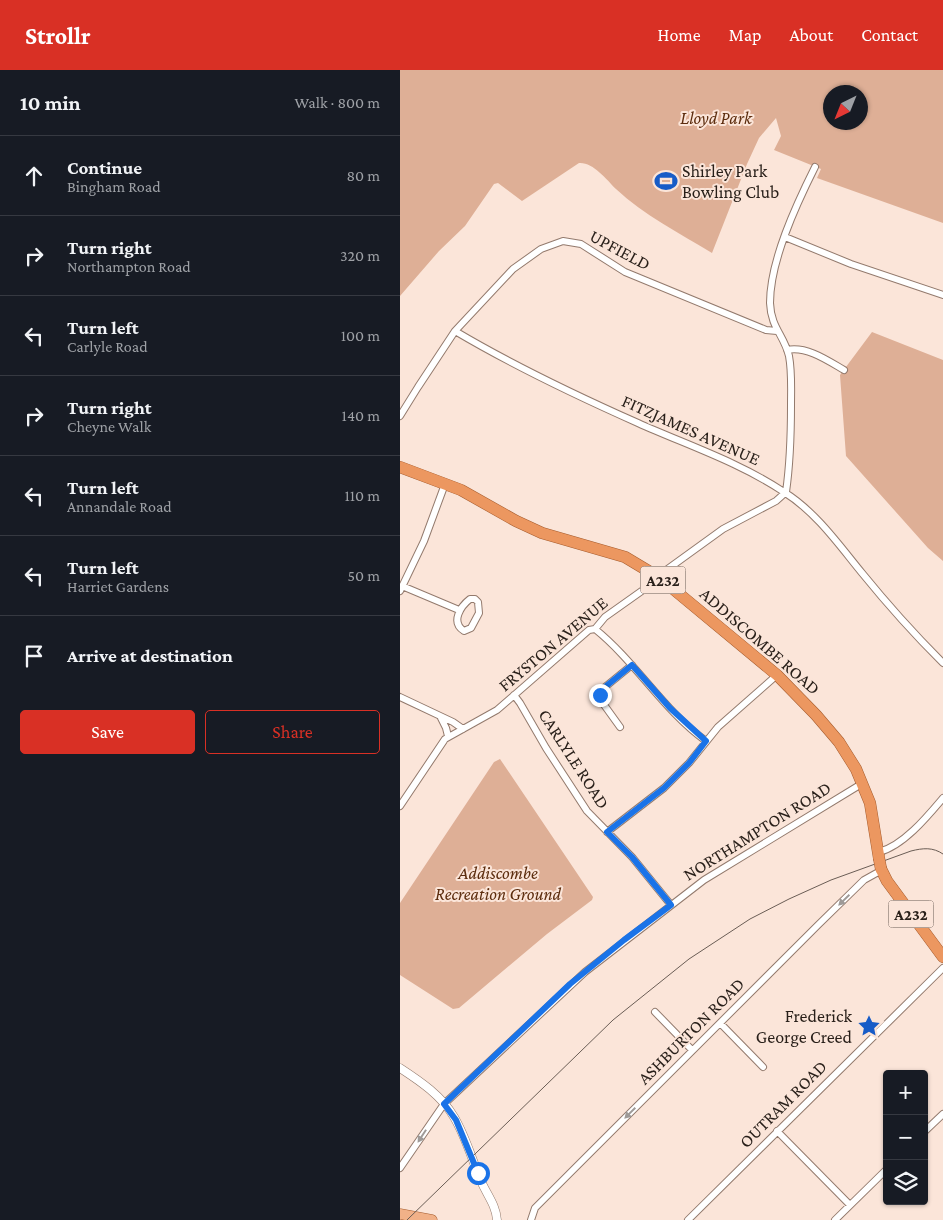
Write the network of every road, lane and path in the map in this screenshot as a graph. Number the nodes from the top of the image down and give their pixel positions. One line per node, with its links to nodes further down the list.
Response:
1 (815, 167): 2 (street)
2 (785, 237): 3 (street); 5 (street)
3 (943, 295)
4 (455, 331): 5 (street, UPFIELD); 8 (street, UPFIELD); 11 (street, FITZJAMES AVENUE)
5 (777, 331): 6 (street)
6 (787, 350): 7 (street); 11 (street)
7 (844, 370)
8 (400, 416)
9 (400, 467): 10 (highway, ADDISCOMBE ROAD / A232)
10 (445, 484): 12 (highway, ADDISCOMBE ROAD / A232); 13 (street)
11 (786, 492): 12 (street, FRYSTON AVENUE); 16 (street, FITZJAMES AVENUE)
12 (659, 577): 15 (street, FRYSTON AVENUE); 18 (highway, ADDISCOMBE ROAD / A232)
13 (401, 588): 14 (street)
14 (459, 610): 14 (street)
15 (595, 629): 17 (street); 19 (street, FRYSTON AVENUE)
16 (943, 663)
17 (632, 665): 22 (street); 25 (street)
18 (777, 675): 25 (street); 26 (highway, ADDISCOMBE ROAD / A232)
19 (514, 695): 23 (street, FRYSTON AVENUE); 29 (street, CARLYLE ROAD)
20 (400, 697): 21 (street)
21 (440, 717): 23 (street); 24 (street)
22 (620, 727)
23 (463, 729): 24 (street, FRYSTON AVENUE)
24 (448, 736): 28 (street)
25 (706, 741): 29 (street)
26 (862, 783): 30 (highway, ADDISCOMBE ROAD / A232); 31 (street, NORTHAMPTON ROAD)
27 (943, 798): 30 (street, ASHBURTON ROAD)
28 (400, 806)
29 (607, 832): 31 (street, CARLYLE ROAD)
30 (880, 862): 32 (highway, ADDISCOMBE ROAD / A232); 35 (street, ASHBURTON ROAD, one-way to 35)
31 (671, 905): 39 (street, NORTHAMPTON ROAD)
32 (943, 957)
33 (943, 968): 42 (street, OUTRAM ROAD)
34 (655, 1012): 36 (street)
35 (720, 1023): 36 (street, ASHBURTON ROAD); 37 (street)
36 (692, 1050): 49 (street, ASHBURTON ROAD, one-way to 49)
37 (763, 1067)
38 (400, 1068): 39 (street)
39 (444, 1104): 43 (street, NORTHAMPTON ROAD, one-way to 43); 48 (street)
40 (943, 1114): 41 (street)
41 (928, 1128)
42 (777, 1131): 45 (street); 50 (street, OUTRAM ROAD)
43 (400, 1168)
44 (883, 1173): 45 (street)
45 (850, 1205): 51 (street)
46 (400, 1214): 47 (main road)
47 (432, 1220)
48 (497, 1220)
49 (530, 1220)
50 (688, 1220)
51 (835, 1220)

